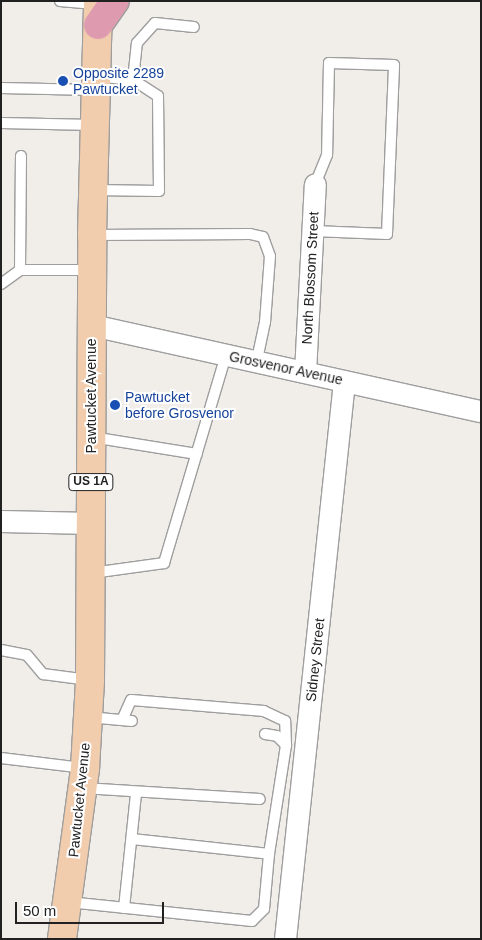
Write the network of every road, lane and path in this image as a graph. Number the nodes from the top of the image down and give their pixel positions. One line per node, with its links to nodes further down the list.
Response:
1 (60, 1): 2 (lane)
2 (102, 8): 5 (main road, Pawtucket Avenue / US 1A)
3 (194, 27): 4 (lane)
4 (134, 80): 5 (lane); 11 (lane)
5 (96, 83): 6 (lane); 8 (main road, Pawtucket Avenue / US 1A)
6 (1, 88)
7 (1, 123): 8 (lane)
8 (95, 125): 11 (main road, Pawtucket Avenue / US 1A)
9 (20, 156): 14 (lane)
10 (315, 184): 12 (street, North Blossom Street); 12 (lane)
11 (93, 190): 13 (main road, Pawtucket Avenue / US 1A)
12 (313, 231): 20 (street, North Blossom Street)
13 (92, 235): 15 (main road, Pawtucket Avenue / US 1A); 19 (lane)
14 (20, 270): 15 (lane); 16 (lane)
15 (92, 270): 17 (main road, Pawtucket Avenue / US 1A)
16 (1, 284)
17 (92, 325): 18 (street, Grosvenor Avenue); 23 (main road, Pawtucket Avenue / US 1A)
18 (226, 355): 19 (street, Grosvenor Avenue); 24 (lane)
19 (257, 362): 20 (street, Grosvenor Avenue)
20 (305, 372): 21 (street, Grosvenor Avenue)
21 (344, 380): 22 (street, Grosvenor Avenue); 42 (street, Sidney Street)
22 (481, 411)
23 (91, 436): 24 (lane); 26 (main road, Pawtucket Avenue / US 1A)
24 (196, 454): 27 (lane)
25 (1, 521): 26 (street)
26 (91, 522): 27 (main road, Pawtucket Avenue / US 1A)
27 (91, 574): 29 (main road, Pawtucket Avenue / US 1A)
28 (1, 650): 29 (lane)
29 (90, 680): 30 (main road, Pawtucket Avenue / US 1A)
30 (87, 717): 32 (lane); 34 (main road, Pawtucket Avenue / US 1A)
31 (265, 734): 32 (lane)
32 (286, 745): 38 (lane)
33 (1, 758): 34 (lane)
34 (83, 778): 35 (lane); 39 (main road, Pawtucket Avenue / US 1A)
35 (136, 793): 36 (lane); 37 (lane)
36 (260, 799)
37 (132, 839): 38 (lane); 40 (lane)
38 (268, 854): 40 (lane)
39 (67, 902): 40 (lane); 41 (main road, Pawtucket Avenue / US 1A)
40 (124, 908)
41 (62, 939)
42 (285, 939)

